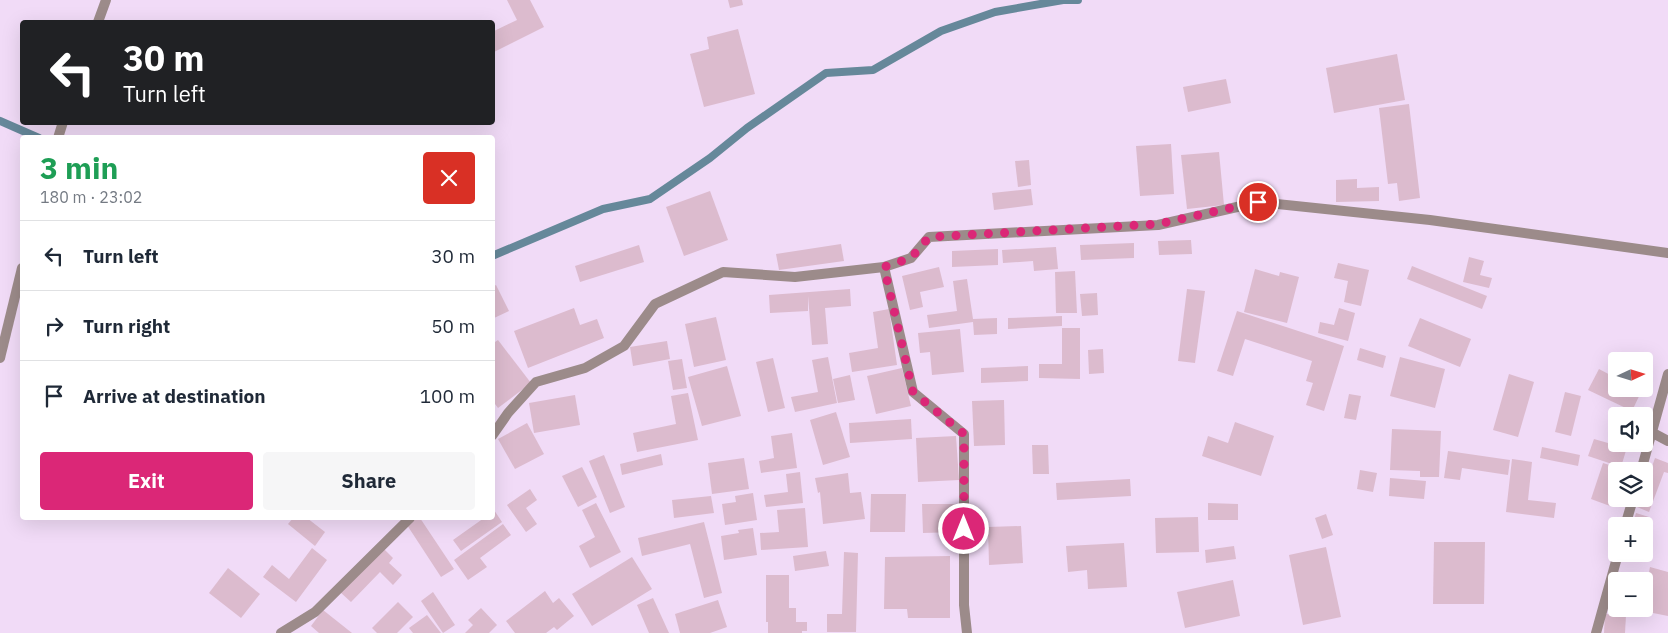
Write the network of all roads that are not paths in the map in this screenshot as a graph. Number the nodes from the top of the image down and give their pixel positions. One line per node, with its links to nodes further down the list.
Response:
1 (106, 0): 2 (street)
2 (99, 20)
3 (1668, 253): 4 (street)
4 (884, 267): 9 (street); 15 (street)
5 (20, 276): 6 (street)
6 (0, 358)
7 (1668, 374): 8 (street)
8 (1653, 425)
9 (495, 432)
10 (1653, 433): 11 (street)
11 (1668, 441)
12 (408, 520): 14 (street)
13 (1616, 562): 16 (street)
14 (281, 633)
15 (967, 633)
16 (1596, 633)

